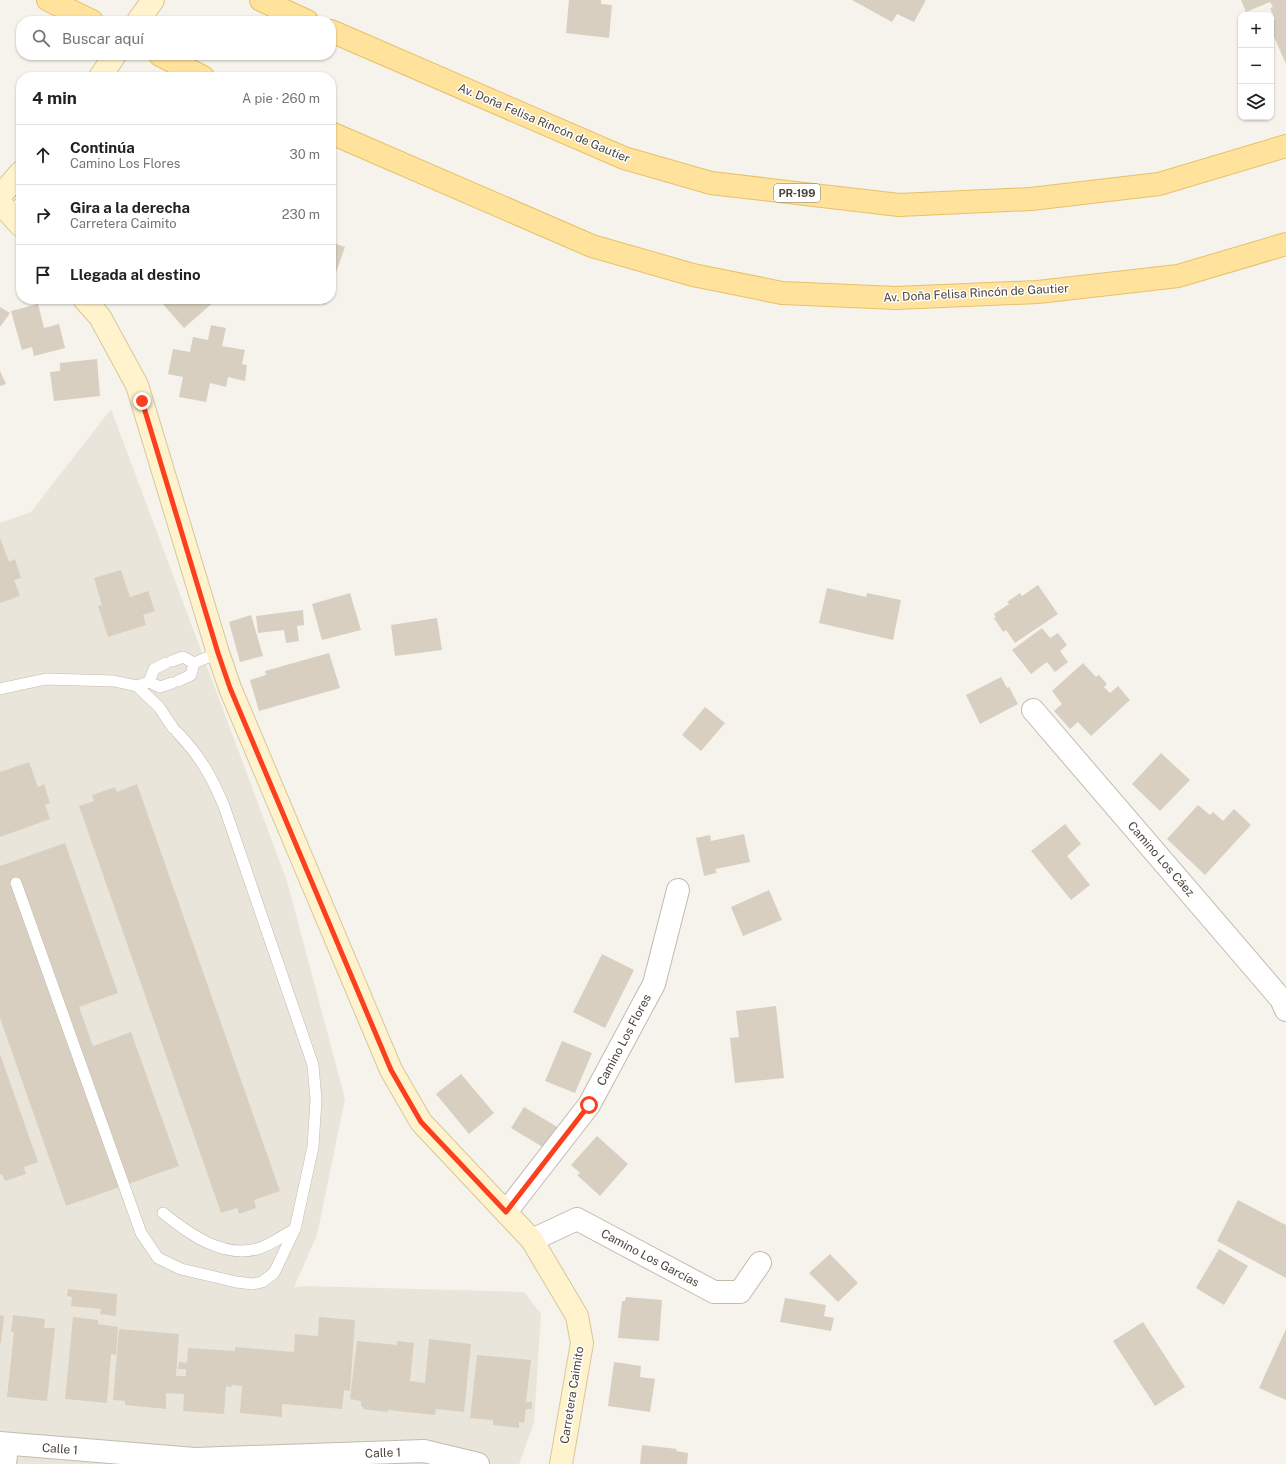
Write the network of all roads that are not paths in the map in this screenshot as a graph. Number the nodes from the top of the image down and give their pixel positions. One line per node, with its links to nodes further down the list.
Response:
1 (48, 0): 4 (main road)
2 (153, 0): 5 (street)
3 (261, 0): 6 (main road)
4 (82, 16)
5 (142, 16)
6 (297, 16)
7 (336, 33): 13 (main road, Av. Doña Felisa Rincón de Gautier / PR-199)
8 (112, 60): 10 (street)
9 (170, 60): 11 (main road)
10 (103, 72)
11 (193, 72)
12 (336, 135): 16 (main road, Av. Doña Felisa Rincón de Gautier)
13 (1286, 146)
14 (16, 188): 15 (street)
15 (10, 208)
16 (1286, 244)
17 (88, 304): 18 (street, Carretera Caimito)
18 (218, 653): 19 (lane); 27 (street, Carretera Caimito)
19 (194, 663): 20 (lane); 20 (lane)
20 (149, 682): 21 (lane)
21 (137, 686): 22 (lane); 29 (lane)
22 (0, 689)
23 (1033, 710): 26 (street, Camino Los Cáez)
24 (16, 883): 29 (lane)
25 (678, 890): 27 (street, Camino Los Flores)
26 (1286, 1010)
27 (506, 1212): 30 (street, Carretera Caimito)
28 (163, 1213): 29 (lane)
29 (295, 1229)
30 (532, 1240): 31 (street, Camino Los Garcías); 34 (street, Carretera Caimito)
31 (760, 1263)
32 (4, 1451): 33 (street, Calle 1)
33 (478, 1464)
34 (561, 1464)

